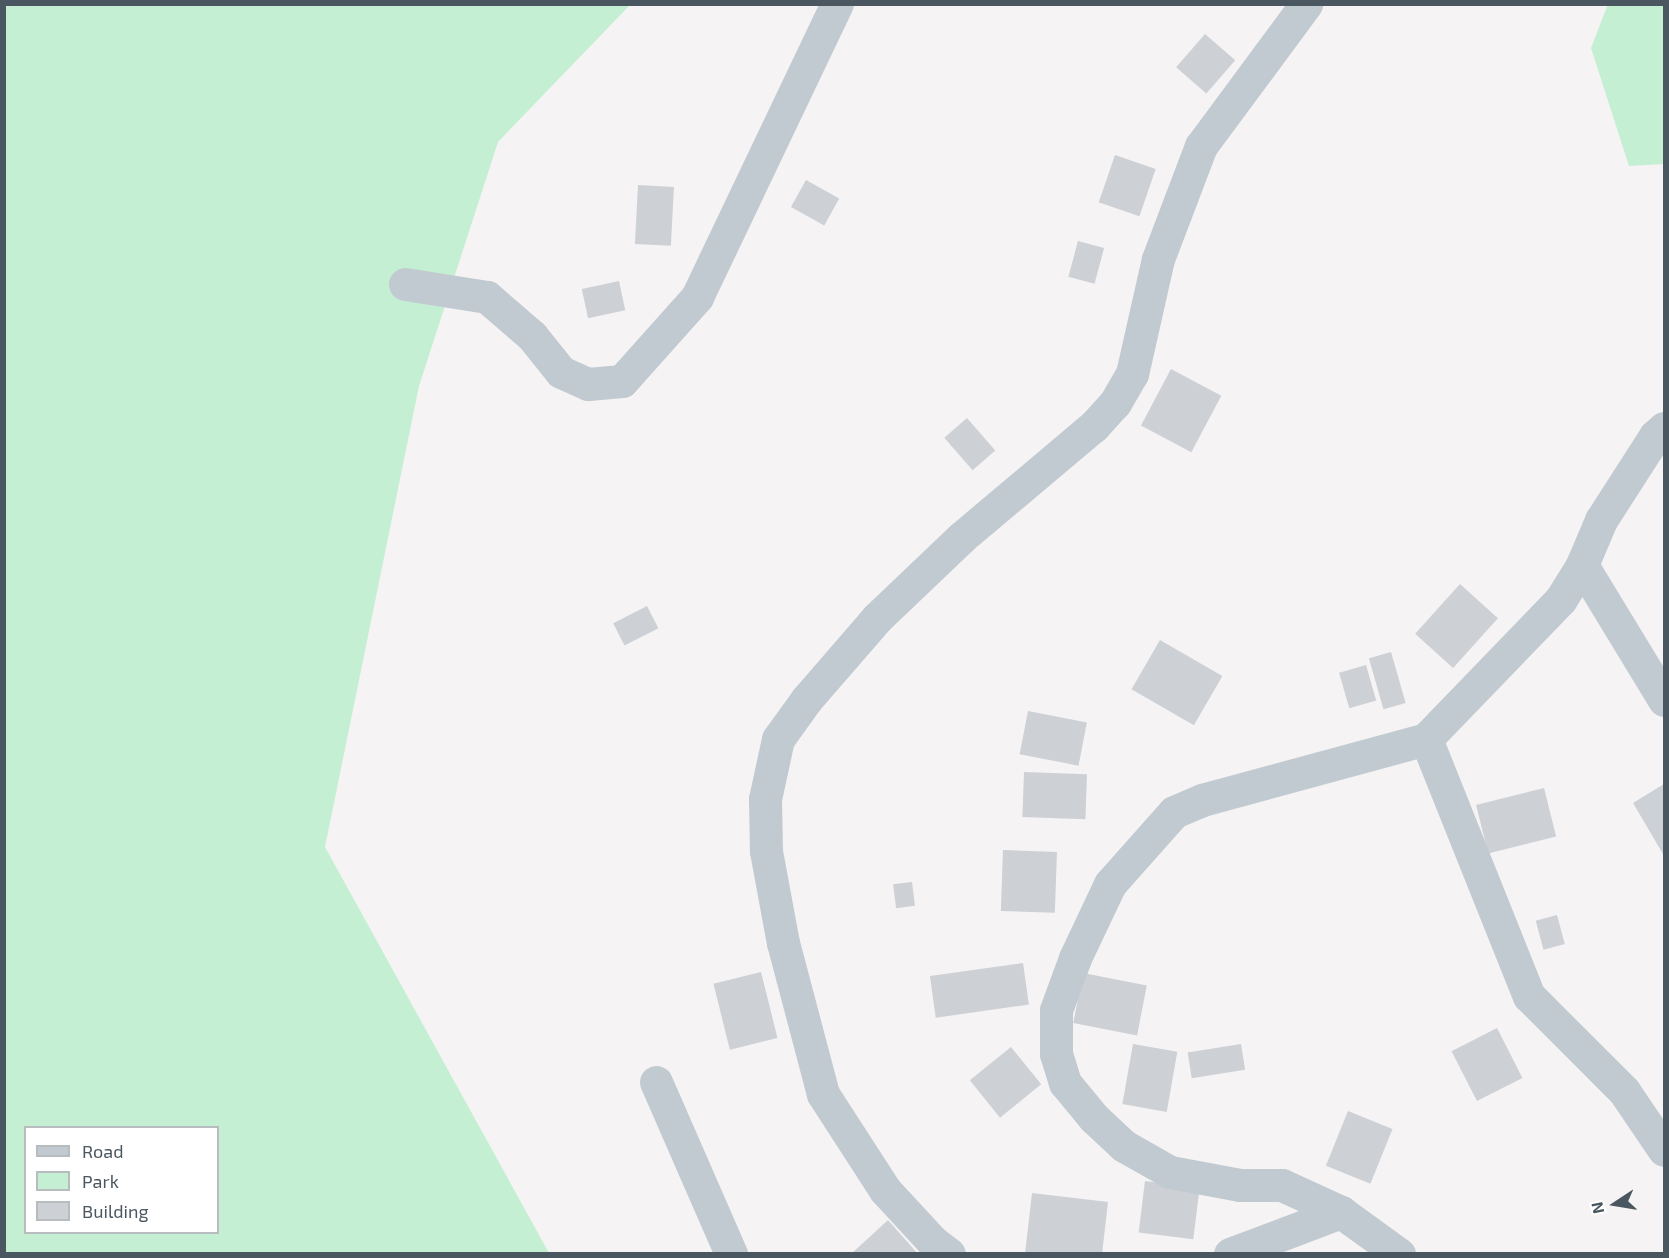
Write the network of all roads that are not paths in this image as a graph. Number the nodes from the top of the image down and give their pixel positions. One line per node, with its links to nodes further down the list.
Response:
1 (837, 4): 3 (street)
2 (1306, 4): 13 (street)
3 (405, 284)
4 (1665, 428): 5 (street)
5 (1582, 565): 6 (street); 7 (street)
6 (1665, 700)
7 (1426, 739): 9 (street); 10 (street)
8 (656, 1082): 12 (street)
9 (1665, 1150)
10 (1341, 1212): 11 (street); 15 (street)
11 (1281, 1244): 14 (street)
12 (731, 1254)
13 (949, 1254)
14 (1230, 1254)
15 (1399, 1254)

